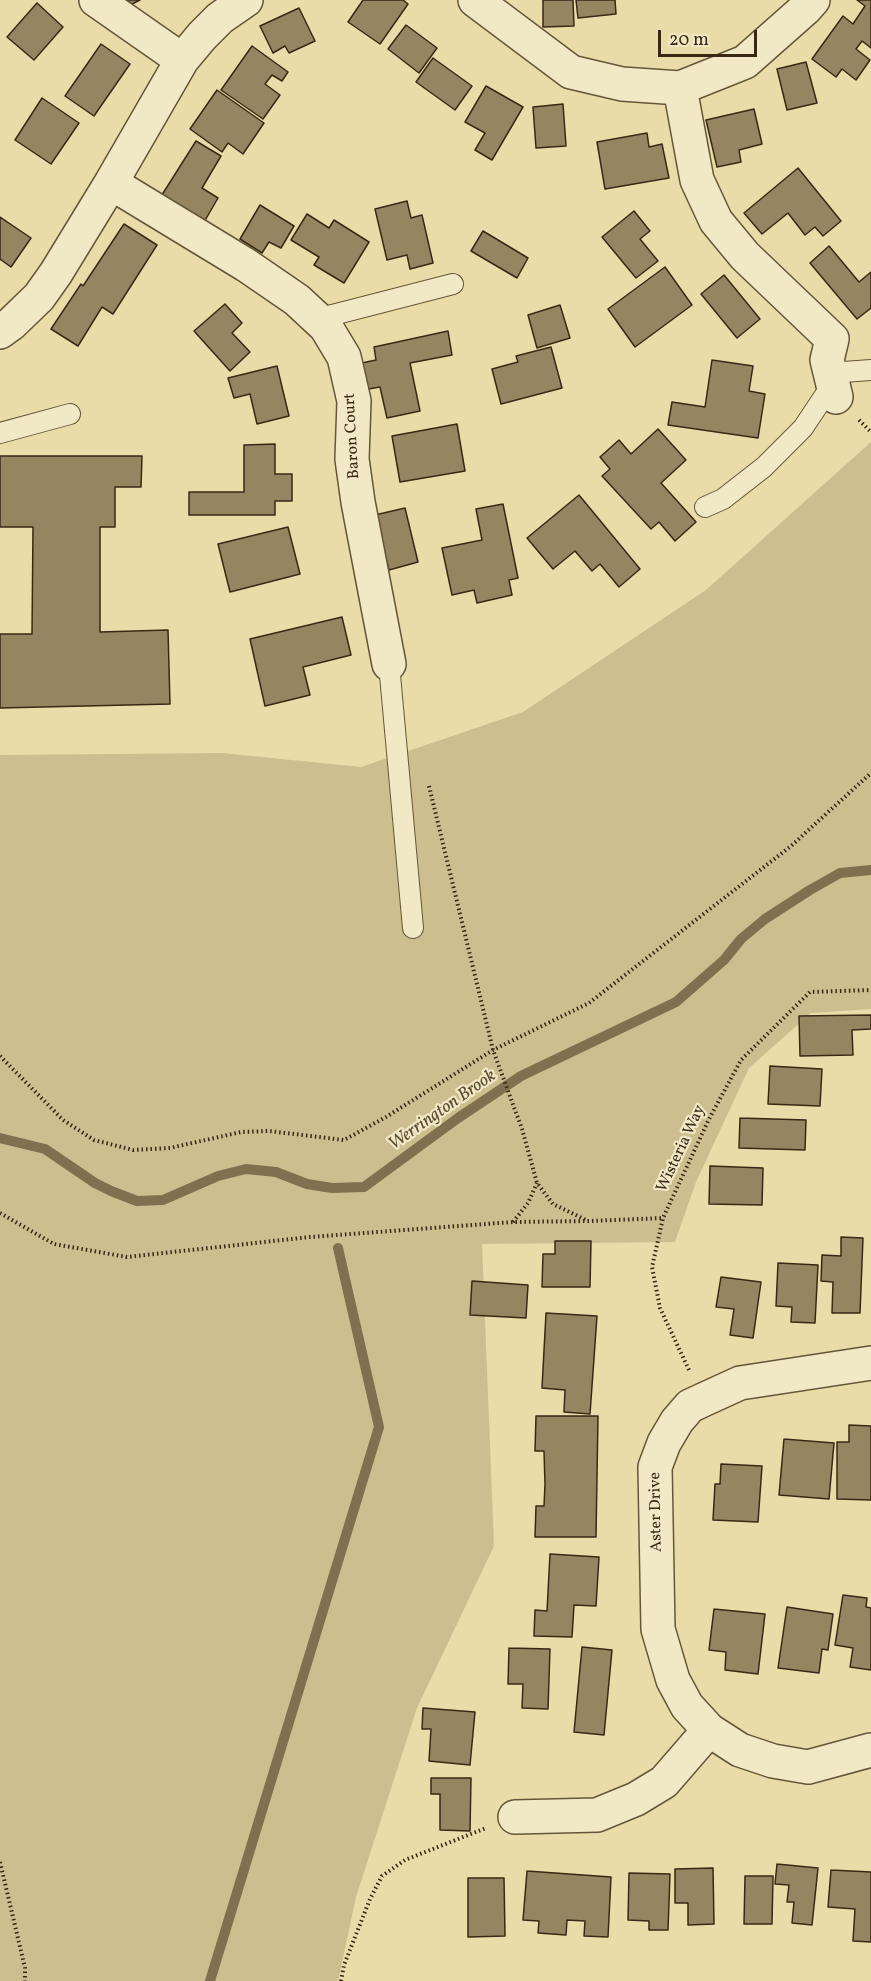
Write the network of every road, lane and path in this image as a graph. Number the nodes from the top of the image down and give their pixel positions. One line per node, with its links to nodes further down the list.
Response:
1 (96, 0): 5 (street)
2 (246, 0): 5 (street)
3 (475, 0): 6 (street)
4 (813, 0): 6 (street)
5 (182, 60): 7 (street)
6 (680, 88): 12 (street)
7 (111, 183): 9 (street, Baron Court); 10 (street)
8 (453, 284): 9 (lane)
9 (318, 319): 16 (street, Baron Court)
10 (4, 322)
11 (871, 370): 12 (lane)
12 (833, 384): 15 (lane)
13 (70, 414): 14 (lane)
14 (0, 433)
15 (705, 507)
16 (389, 664): 19 (lane)
17 (871, 773): 21 (path)
18 (428, 783): 21 (path)
19 (413, 927)
20 (871, 990): 25 (path, Wisteria Way)
21 (493, 1050): 22 (path); 23 (path)
22 (0, 1056)
23 (537, 1183): 26 (path); 27 (path)
24 (0, 1213): 27 (path)
25 (663, 1218): 26 (path); 29 (path, Wisteria Way)
26 (590, 1221): 27 (path)
27 (513, 1222)
28 (871, 1363): 29 (street, Aster Drive)
29 (705, 1399): 30 (street, Aster Drive)
30 (709, 1730): 31 (street, Aster Drive); 32 (street)
31 (871, 1750)
32 (515, 1817): 35 (path)
33 (0, 1862): 34 (path)
34 (26, 1981)
35 (341, 1981)

